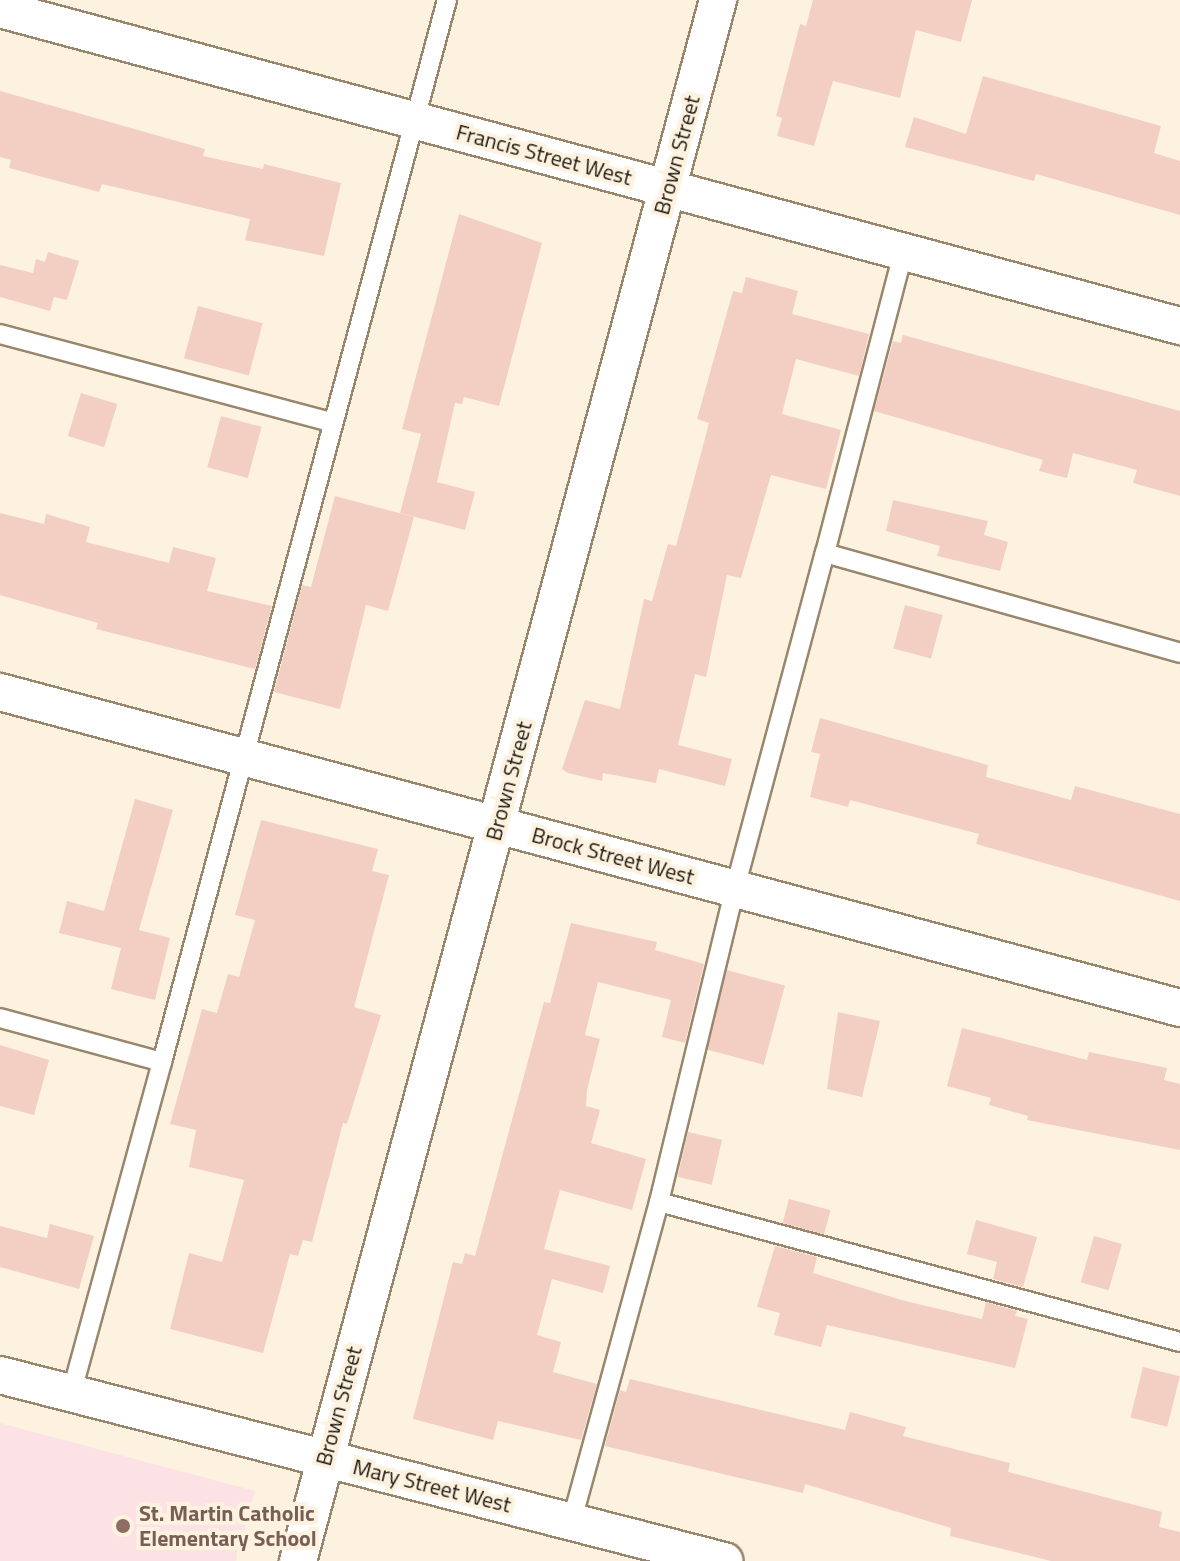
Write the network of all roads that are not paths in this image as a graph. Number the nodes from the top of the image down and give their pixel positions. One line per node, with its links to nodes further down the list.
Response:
1 (447, 0): 4 (lane)
2 (718, 0): 5 (street, Brown Street)
3 (0, 9): 4 (street, Francis Street West)
4 (417, 120): 5 (street, Francis Street West); 9 (lane)
5 (669, 189): 6 (street, Francis Street West); 14 (street, Brown Street)
6 (903, 253): 7 (street, Francis Street West); 10 (lane)
7 (1180, 326)
8 (0, 334): 9 (lane)
9 (331, 422): 13 (lane)
10 (825, 553): 11 (lane); 15 (lane)
11 (1180, 653)
12 (0, 692): 13 (street, Brock Street West)
13 (245, 757): 14 (street, Brock Street West); 18 (lane)
14 (497, 825): 15 (street, Brock Street West); 23 (street, Brown Street)
15 (735, 888): 16 (street, Brock Street West); 19 (lane)
16 (1180, 1008)
17 (0, 1018): 18 (lane)
18 (162, 1062): 22 (lane)
19 (659, 1202): 20 (lane); 24 (lane)
20 (1180, 1342)
21 (0, 1375): 22 (street, Mary Street West)
22 (71, 1394): 23 (street, Mary Street West)
23 (324, 1459): 24 (street, Mary Street West); 25 (street, Brown Street)
24 (572, 1520): 26 (street, Mary Street West)
25 (298, 1561)
26 (724, 1561)

